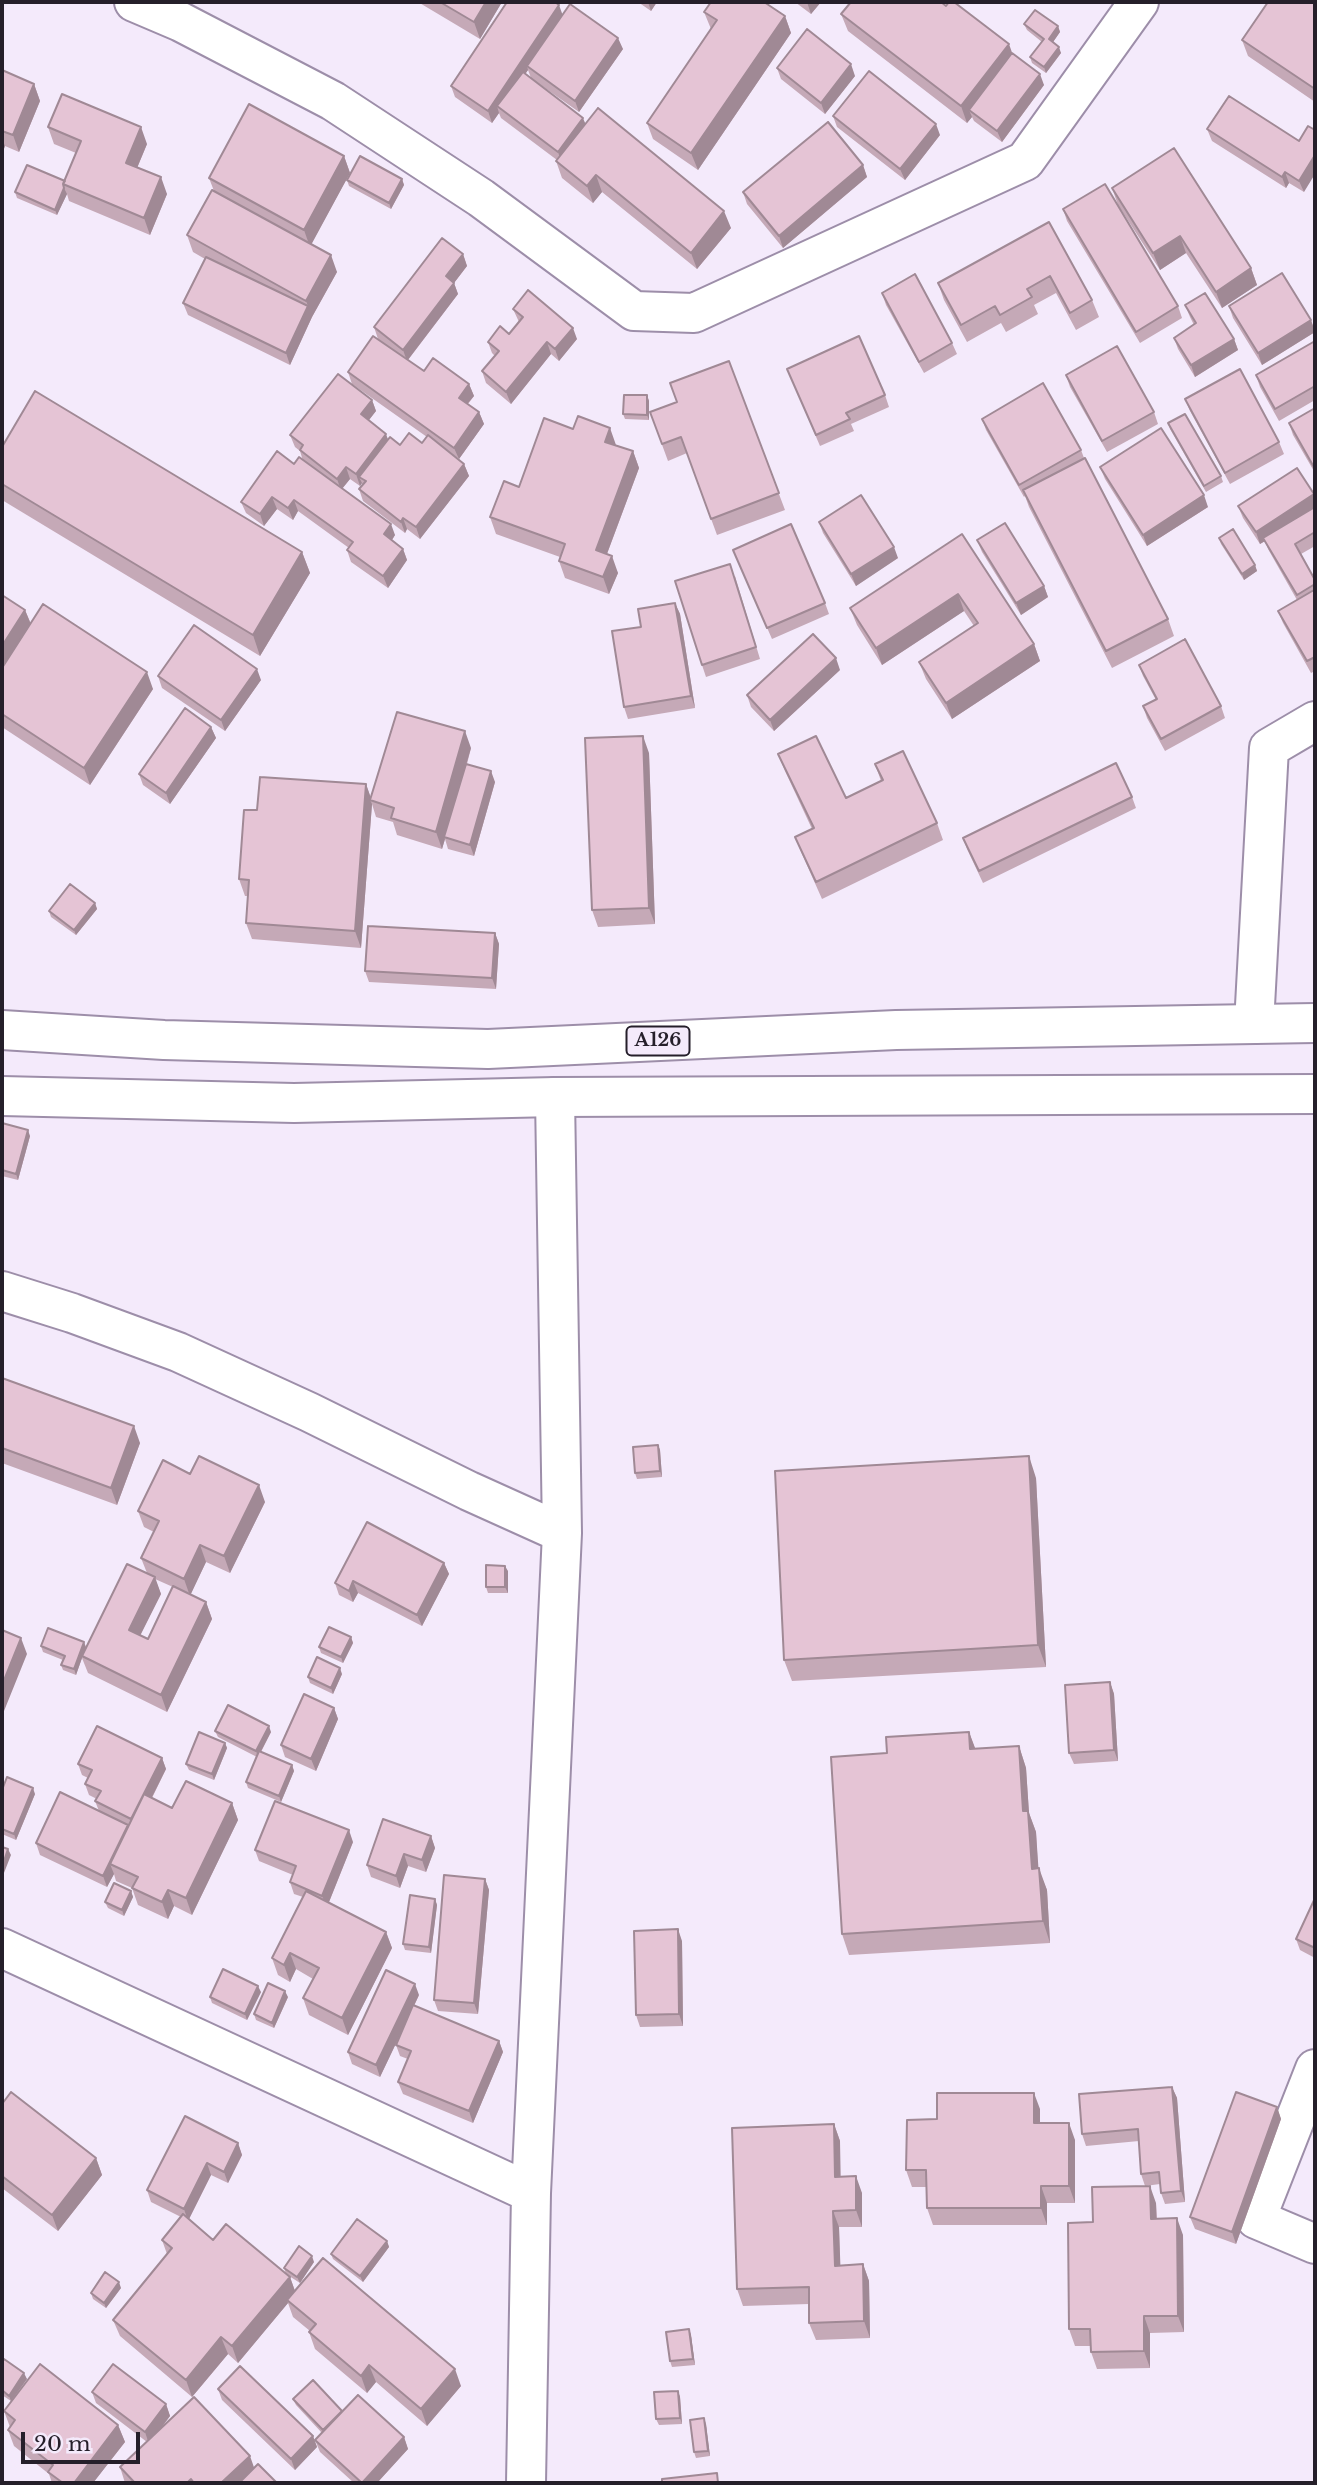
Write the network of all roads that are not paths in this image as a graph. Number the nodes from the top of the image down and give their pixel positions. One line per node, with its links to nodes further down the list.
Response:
1 (134, 2): 2 (main road)
2 (1139, 2)
3 (1315, 721): 5 (main road)
4 (1315, 1023): 5 (main road, A126)
5 (1254, 1024): 6 (main road, A126)
6 (2, 1030)
7 (1315, 1094): 9 (main road)
8 (2, 1096): 9 (main road)
9 (555, 1097): 11 (main road)
10 (2, 1291): 11 (main road)
11 (562, 1533): 14 (main road)
12 (2, 1948): 14 (main road)
13 (1315, 2069): 15 (main road)
14 (531, 2193): 16 (main road)
15 (1315, 2244)
16 (526, 2483)

